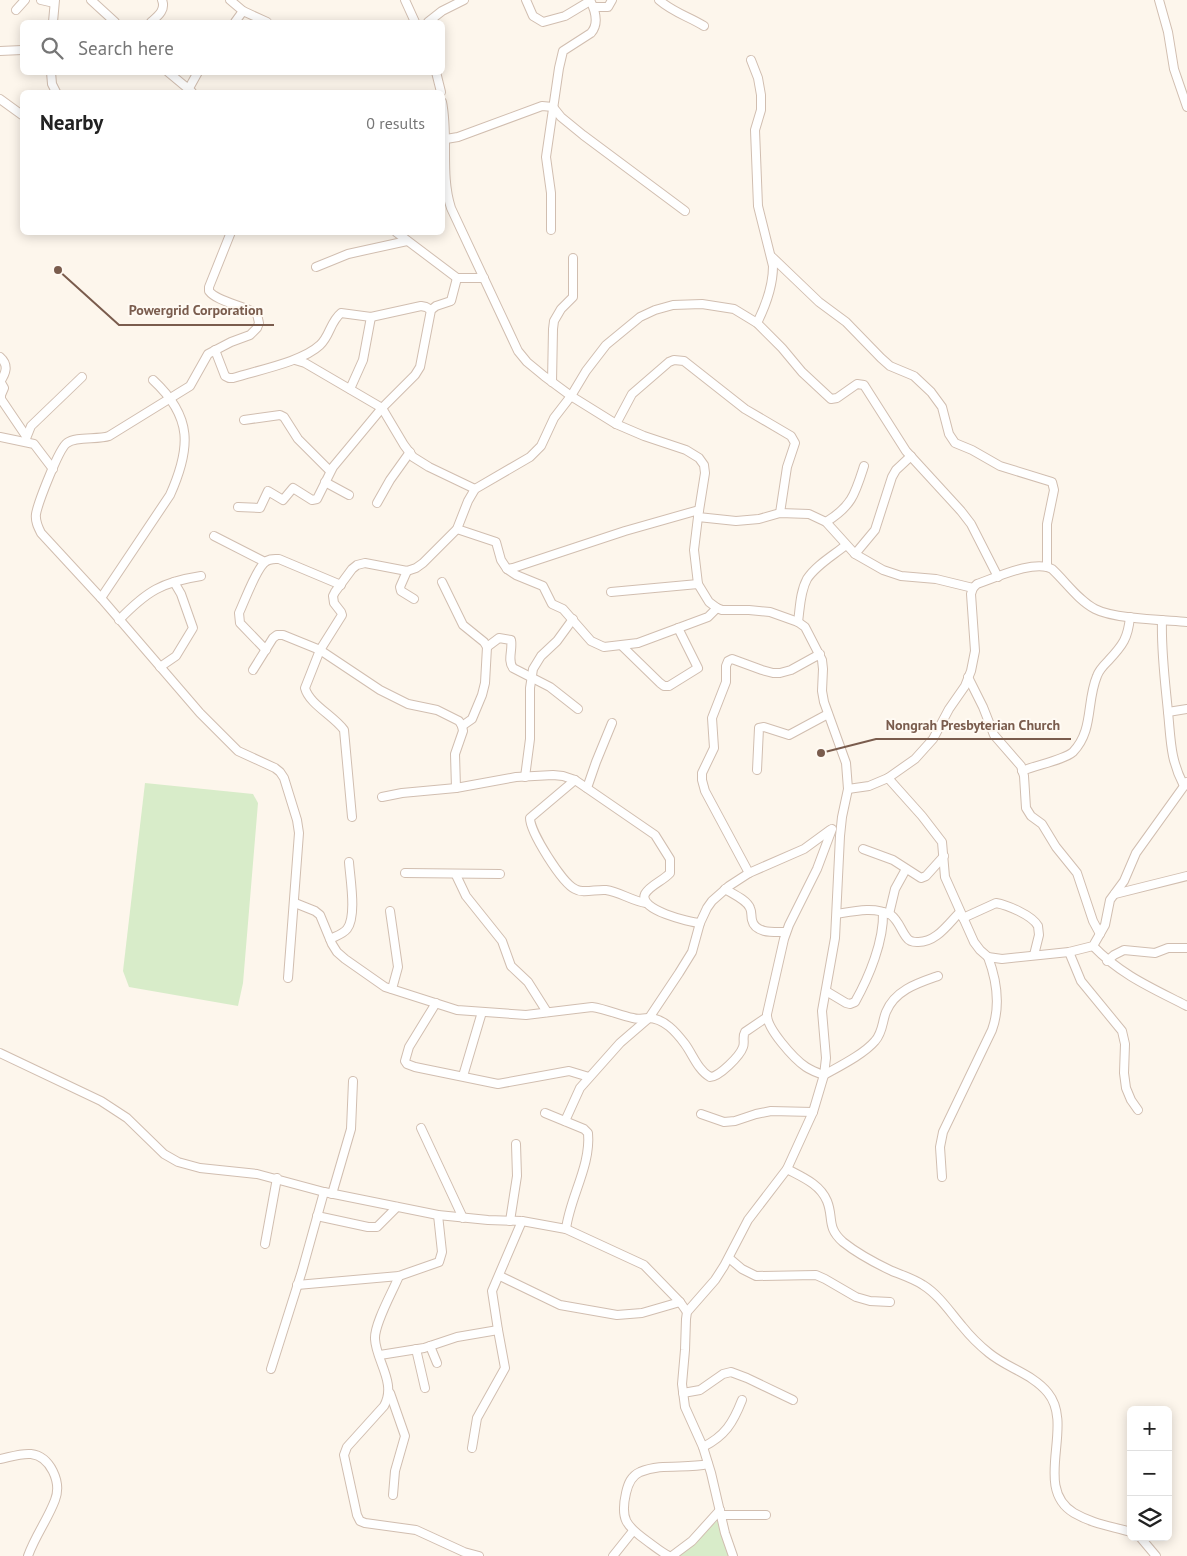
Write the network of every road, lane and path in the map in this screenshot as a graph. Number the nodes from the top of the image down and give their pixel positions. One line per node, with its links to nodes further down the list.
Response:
1 (25, 0): 14 (street)
2 (41, 0): 12 (street)
3 (92, 0): 17 (street)
4 (162, 0): 18 (street)
5 (230, 0): 15 (street)
6 (405, 0): 21 (street)
7 (464, 0): 22 (street)
8 (526, 0): 13 (street)
9 (612, 0): 13 (street)
10 (659, 0): 23 (street)
11 (1159, 0): 37 (street)
12 (55, 1): 16 (street)
13 (591, 3): 36 (street)
14 (16, 10)
15 (243, 11): 19 (street); 20 (street)
16 (53, 20)
17 (112, 20)
18 (153, 20)
19 (236, 20)
20 (263, 20)
21 (414, 20)
22 (431, 20)
23 (704, 26)
24 (20, 50): 25 (street)
25 (0, 51)
26 (750, 60): 48 (street)
27 (51, 75): 31 (street)
28 (171, 75): 32 (street)
29 (197, 75): 33 (street)
30 (437, 75): 34 (street)
31 (55, 90)
32 (189, 90)
33 (190, 90)
34 (440, 90)
35 (0, 98): 38 (street)
36 (552, 107): 40 (street); 43 (street); 44 (street)
37 (1187, 107)
38 (20, 113)
39 (445, 114): 40 (street)
40 (446, 139): 41 (street)
41 (445, 148)
42 (445, 173): 52 (street)
43 (685, 212)
44 (551, 230)
45 (230, 235): 56 (street)
46 (400, 235): 47 (street)
47 (407, 241): 50 (street); 51 (street)
48 (772, 257): 55 (street); 89 (street)
49 (573, 258): 62 (street)
50 (316, 267)
51 (457, 278): 52 (street); 53 (street)
52 (484, 278): 62 (street)
53 (431, 310): 54 (street); 66 (street)
54 (371, 317): 58 (street); 63 (street)
55 (758, 324): 64 (street); 72 (street)
56 (215, 350): 58 (street); 65 (street)
57 (0, 357): 61 (street)
58 (295, 360): 63 (street)
59 (82, 376): 70 (street)
60 (153, 380): 65 (street)
61 (0, 382): 70 (street)
62 (552, 382): 64 (street)
63 (350, 389): 66 (street)
64 (571, 396): 68 (street); 77 (street)
65 (170, 397): 74 (street); 100 (street)
66 (382, 408): 71 (street); 75 (street)
67 (244, 420): 75 (street)
68 (616, 424): 81 (street); 82 (street)
69 (0, 437): 70 (street)
70 (26, 438): 74 (street)
71 (410, 452): 77 (street); 79 (street)
72 (911, 456): 87 (street); 93 (street)
73 (864, 466): 83 (street)
74 (53, 469): 100 (street)
75 (330, 471): 76 (street)
76 (325, 482): 78 (street); 80 (street)
77 (475, 489): 84 (street)
78 (349, 495)
79 (377, 503)
80 (238, 507)
81 (780, 513): 82 (street); 83 (street)
82 (698, 514): 90 (street); 96 (street)
83 (826, 522): 86 (street)
84 (457, 530): 90 (street); 91 (street)
85 (214, 536): 88 (street)
86 (846, 545): 87 (street); 107 (street)
87 (855, 554): 98 (street)
88 (265, 562): 97 (street); 112 (street)
89 (1047, 567): 93 (street); 103 (street)
90 (507, 569): 104 (street)
91 (407, 571): 97 (street); 101 (street)
92 (201, 576): 94 (street)
93 (998, 577): 98 (street)
94 (174, 582): 105 (street); 115 (street)
95 (442, 582): 111 (street)
96 (698, 584): 99 (street); 102 (street)
97 (341, 585): 113 (street)
98 (973, 588): 117 (street)
99 (611, 592)
100 (101, 598): 105 (street)
101 (414, 599)
102 (717, 608): 107 (street); 109 (street)
103 (1130, 617): 106 (street); 126 (street)
104 (572, 619): 110 (street); 118 (street)
105 (119, 620): 115 (street)
106 (1162, 620): 108 (street); 121 (street)
107 (798, 622): 114 (street)
108 (1187, 622)
109 (678, 628): 110 (street); 110 (street)
110 (622, 646)
111 (487, 647): 118 (street); 124 (street)
112 (266, 650): 113 (street); 116 (street)
113 (320, 650): 124 (street); 135 (street)
114 (820, 654): 122 (street); 143 (street)
115 (160, 667): 150 (street)
116 (253, 670)
117 (968, 677): 126 (street); 128 (street)
118 (531, 678): 119 (street); 127 (street)
119 (578, 709)
120 (1187, 709): 121 (street)
121 (1168, 712): 130 (street)
122 (828, 714): 125 (street); 133 (street)
123 (612, 723): 132 (street)
124 (462, 726): 131 (street)
125 (757, 770)
126 (1022, 771): 157 (street)
127 (526, 777): 129 (street); 131 (street)
128 (888, 778): 133 (street); 139 (street)
129 (575, 780): 132 (street); 149 (street)
130 (1185, 784): 148 (street)
131 (456, 788): 134 (street)
132 (587, 788): 149 (street)
133 (848, 789): 136 (street)
134 (382, 797)
135 (352, 817)
136 (842, 818): 137 (street); 153 (street)
137 (832, 829): 143 (street); 156 (street)
138 (863, 849): 141 (street)
139 (944, 855): 141 (street); 154 (street)
140 (350, 862): 158 (street)
141 (906, 868): 152 (street)
142 (405, 873): 145 (street)
143 (748, 873): 147 (street)
144 (500, 874): 145 (street)
145 (456, 875): 172 (street)
146 (1187, 876): 148 (street)
147 (725, 889): 155 (street); 156 (street)
148 (1115, 894): 157 (street)
149 (646, 903): 155 (street)
150 (295, 904): 158 (street); 166 (street)
151 (390, 911): 167 (street)
152 (886, 913): 153 (street); 154 (street); 168 (street)
153 (837, 914): 168 (street)
154 (961, 915): 162 (street); 163 (street)
155 (700, 923): 174 (street)
156 (786, 932): 173 (street)
157 (1100, 934): 159 (street)
158 (330, 939): 167 (street)
159 (1093, 946): 161 (street); 164 (street)
160 (1187, 948): 164 (street)
161 (1069, 952): 162 (street); 180 (street)
162 (1034, 955): 163 (street)
163 (988, 957): 188 (street)
164 (1107, 961): 170 (street)
165 (938, 976): 176 (street)
166 (288, 978)
167 (392, 989): 169 (street)
168 (826, 991): 176 (street)
169 (436, 1003): 171 (street); 177 (street)
170 (1186, 1004)
171 (482, 1012): 172 (street); 177 (street)
172 (547, 1012): 174 (street)
173 (767, 1017): 174 (street); 176 (street)
174 (649, 1018): 178 (street)
175 (0, 1053): 189 (street)
176 (824, 1075): 181 (street)
177 (463, 1076): 178 (street)
178 (589, 1077): 184 (street)
179 (353, 1081): 190 (street)
180 (1138, 1110)
181 (812, 1112): 183 (street); 187 (street)
182 (545, 1113): 184 (street)
183 (701, 1114)
184 (565, 1122): 197 (street)
185 (420, 1128): 194 (street)
186 (516, 1144): 195 (street)
187 (787, 1169): 199 (street); 225 (street)
188 (942, 1177)
189 (277, 1178): 190 (street); 198 (street)
190 (328, 1193): 191 (street); 192 (street)
191 (397, 1207): 192 (street); 193 (street)
192 (317, 1216): 202 (street)
193 (438, 1216): 194 (street); 200 (street)
194 (463, 1218): 195 (street)
195 (510, 1221): 196 (street)
196 (522, 1221): 197 (street); 201 (street)
197 (566, 1229): 203 (street)
198 (264, 1244)
199 (729, 1258): 204 (street); 205 (street)
200 (399, 1276): 202 (street); 209 (street)
201 (500, 1276): 203 (street); 206 (street)
202 (297, 1285): 211 (street)
203 (680, 1302): 205 (street)
204 (890, 1302)
205 (687, 1312): 214 (street)
206 (498, 1330): 207 (street); 218 (street)
207 (430, 1346): 208 (street); 210 (street)
208 (416, 1349): 209 (street); 212 (street)
209 (380, 1355): 213 (street)
210 (437, 1364)
211 (271, 1369)
212 (425, 1388)
213 (389, 1391): 221 (street); 228 (street)
214 (683, 1393): 216 (street); 217 (street)
215 (742, 1400): 217 (street)
216 (793, 1400)
217 (703, 1447): 220 (street)
218 (472, 1448)
219 (0, 1459): 227 (street)
220 (708, 1464): 222 (street); 224 (street)
221 (393, 1495)
222 (720, 1513): 223 (street); 230 (street); 231 (street)
223 (766, 1515)
224 (634, 1531): 229 (street); 230 (street)
225 (1127, 1531)
226 (1143, 1541): 232 (street)
227 (28, 1556)
228 (479, 1556)
229 (614, 1556)
230 (671, 1556)
231 (733, 1556)
232 (1156, 1556)

